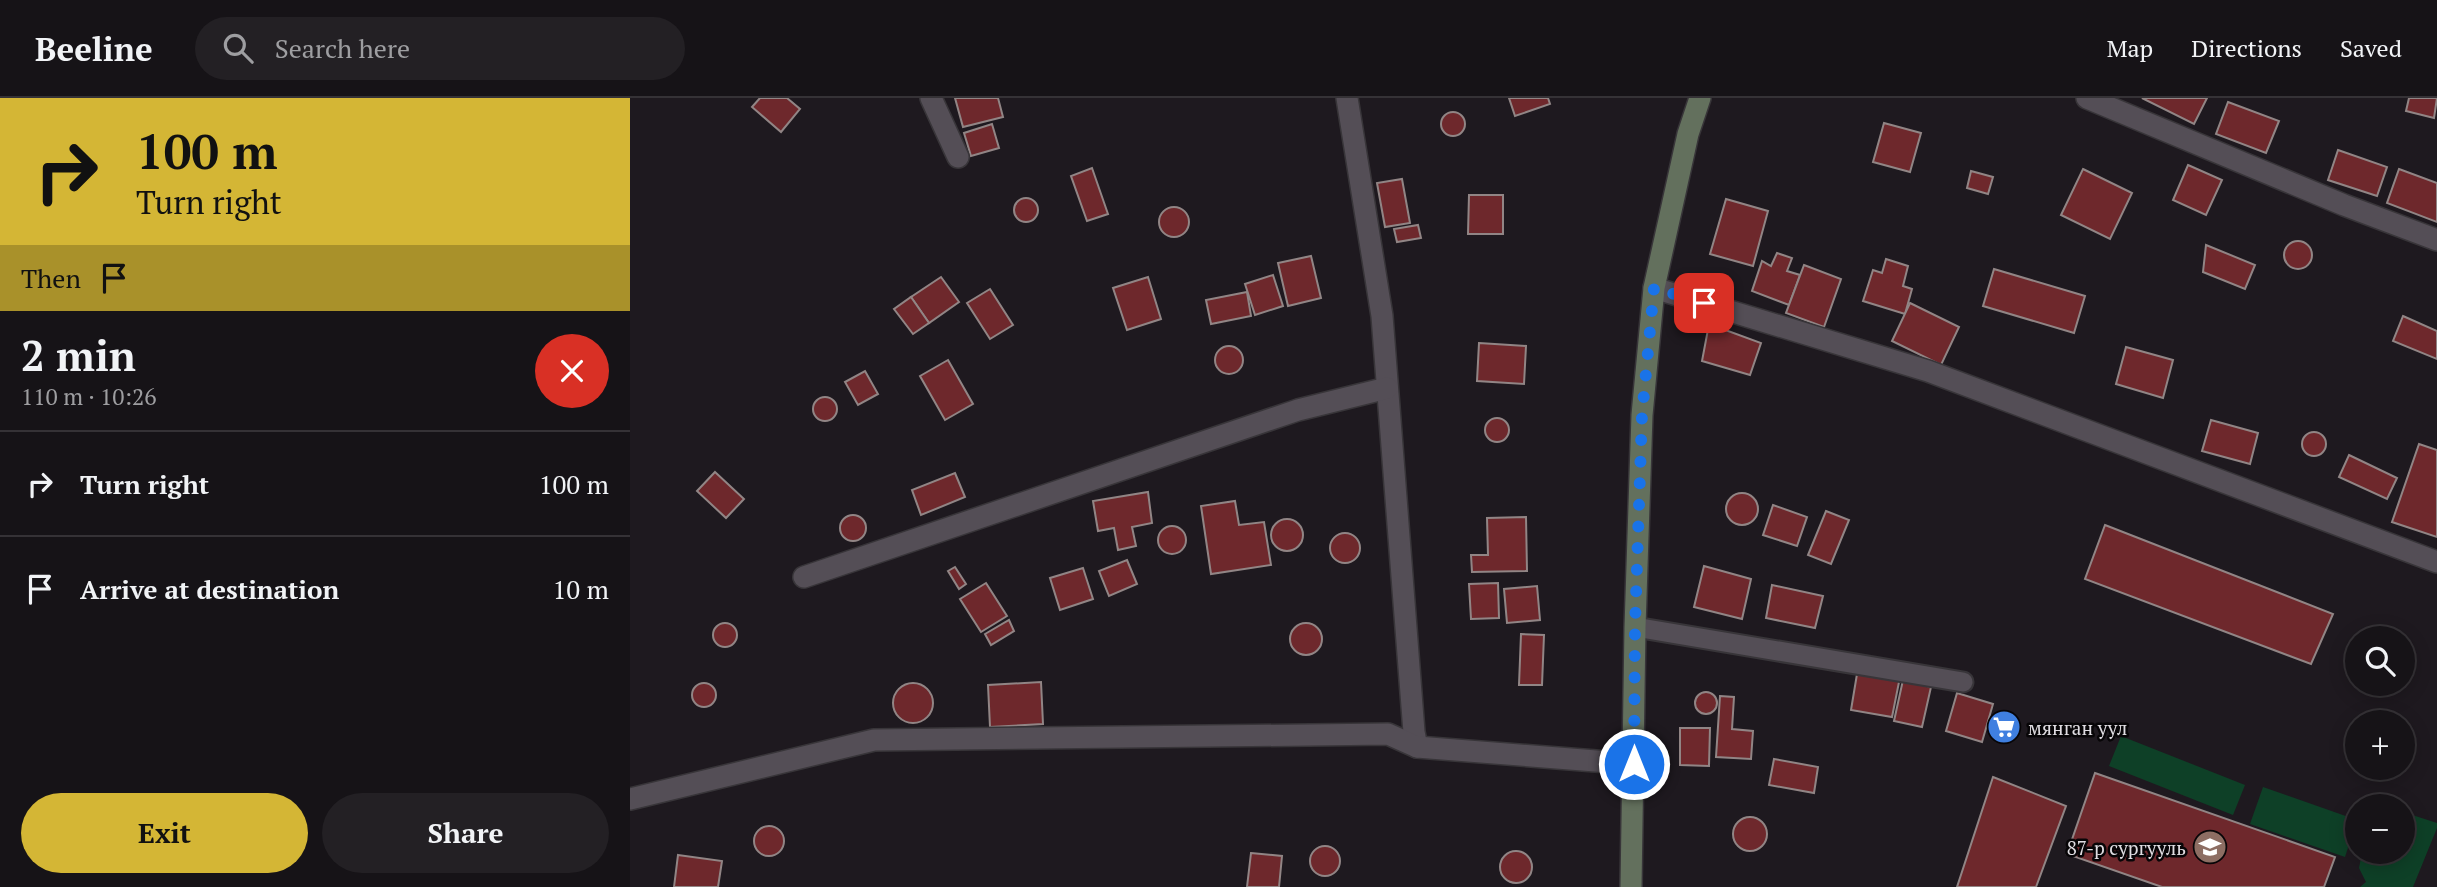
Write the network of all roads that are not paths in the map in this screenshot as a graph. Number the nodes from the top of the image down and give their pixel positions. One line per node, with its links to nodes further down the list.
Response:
1 (931, 98): 5 (street)
2 (1348, 98): 8 (street)
3 (1700, 98): 7 (street)
4 (2087, 98): 6 (street)
5 (958, 158)
6 (2437, 240)
7 (1654, 288): 9 (street); 11 (street)
8 (1387, 388): 10 (street); 13 (street)
9 (2437, 562)
10 (804, 577)
11 (1635, 626): 12 (lane); 14 (street)
12 (1963, 682)
13 (1416, 747): 14 (street); 15 (street)
14 (1634, 764): 16 (street)
15 (630, 799)
16 (1631, 887)

